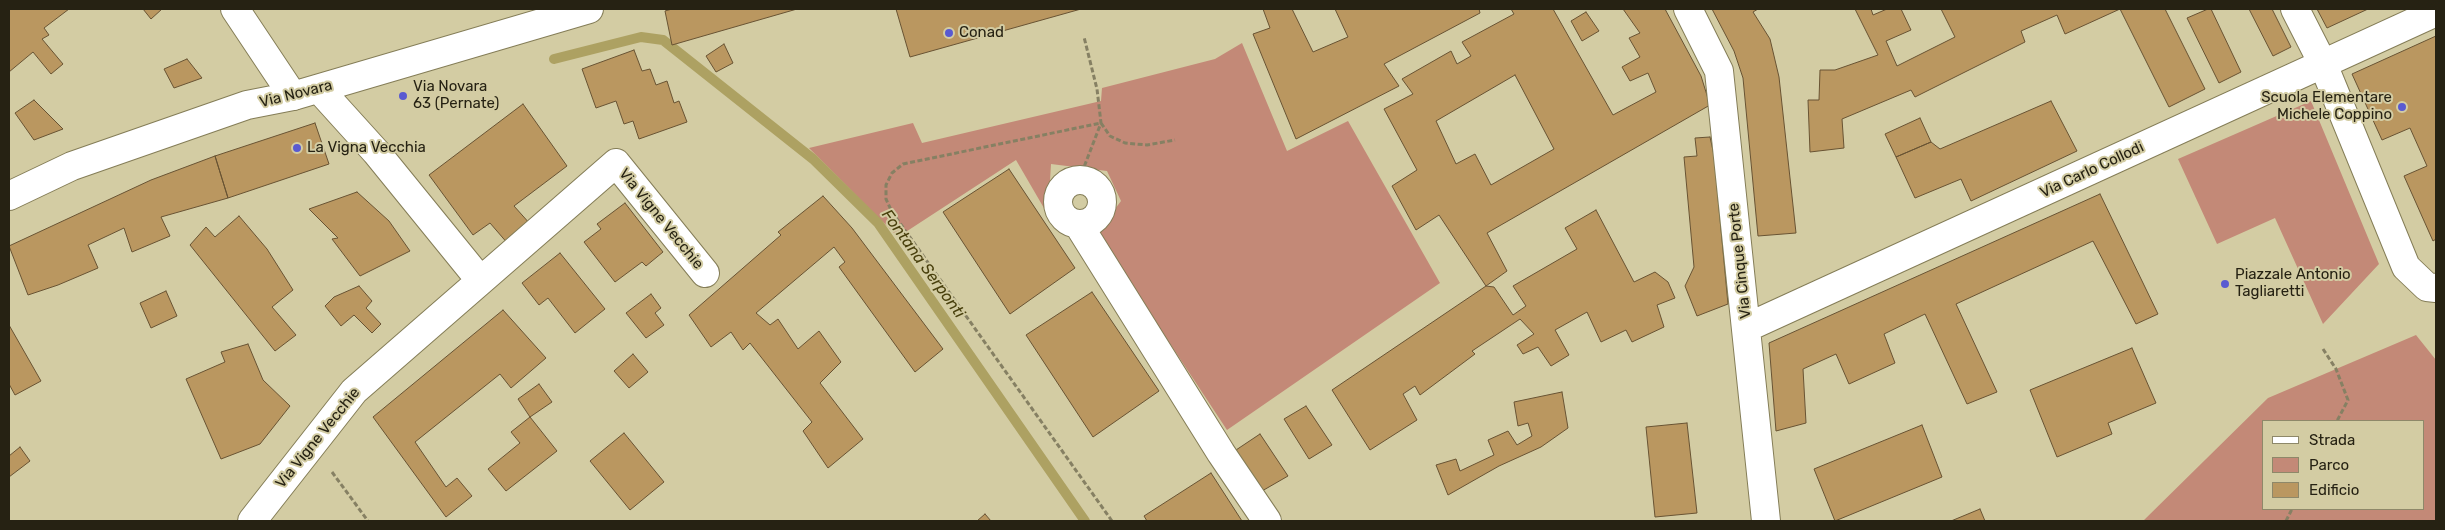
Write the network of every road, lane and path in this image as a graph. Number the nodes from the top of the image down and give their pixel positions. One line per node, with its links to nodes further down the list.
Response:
1 (235, 9): 7 (street)
2 (589, 9): 9 (street, Via Novara)
3 (1688, 9): 19 (street, Via Cinque Porte)
4 (2295, 9): 8 (street)
5 (2436, 12): 8 (street, Via Carlo Collodi)
6 (1084, 37): 12 (path)
7 (262, 52): 10 (street); 11 (street)
8 (2323, 64): 18 (street); 19 (street, Via Carlo Collodi)
9 (319, 89): 10 (street, Via Novara); 17 (street)
10 (294, 96): 11 (street, Via Novara)
11 (247, 106): 15 (street, Via Novara)
12 (1101, 123): 13 (path); 14 (path); 25 (path)
13 (1175, 140)
14 (1079, 180): 26 (street)
15 (9, 196)
16 (705, 274): 17 (street, Via Vigne Vecchie)
17 (480, 280): 22 (street, Via Vigne Vecchie)
18 (2436, 288)
19 (1748, 327): 27 (street, Via Cinque Porte)
20 (2323, 349): 21 (path)
21 (2338, 420)
22 (312, 445): 23 (street, Via Vigne Vecchie); 24 (path)
23 (252, 521)
24 (368, 521)
25 (1112, 521)
26 (1267, 521)
27 (1766, 521)

